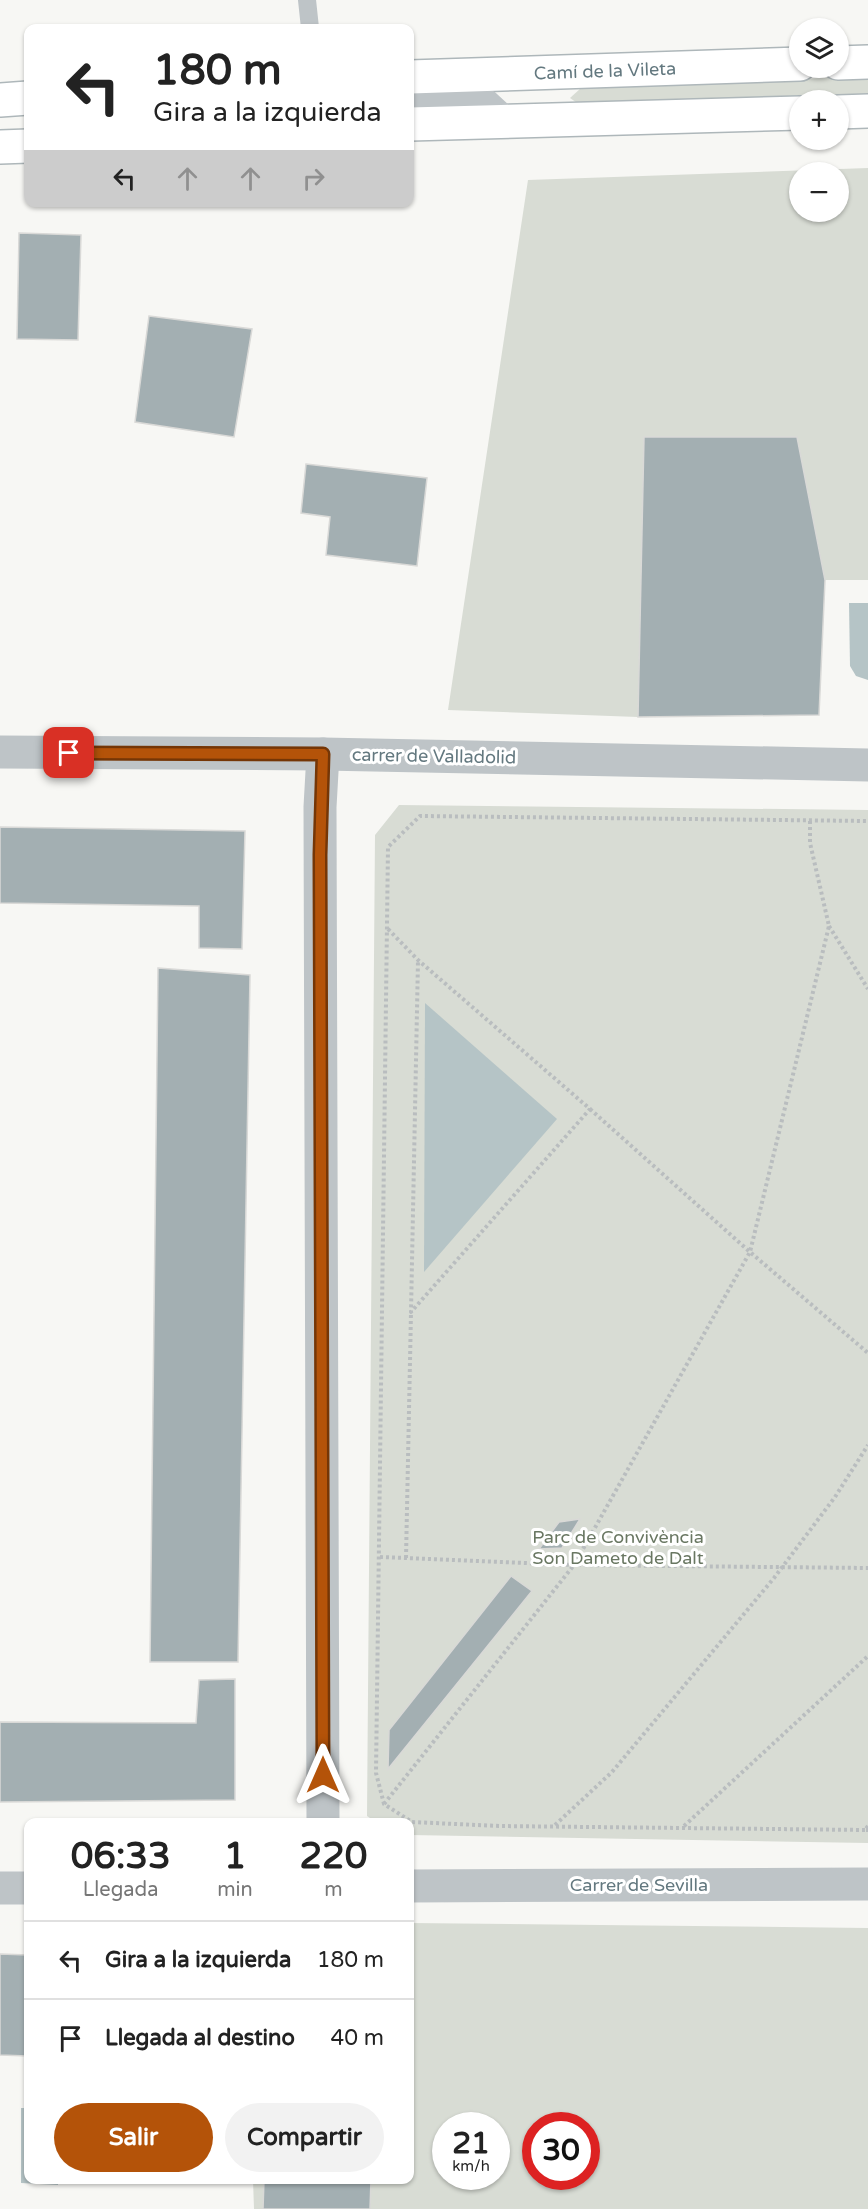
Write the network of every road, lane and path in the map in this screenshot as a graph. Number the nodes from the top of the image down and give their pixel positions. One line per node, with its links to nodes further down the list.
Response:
1 (308, 0): 2 (lane)
2 (310, 24)
3 (868, 62): 4 (street)
4 (849, 63)
5 (789, 64): 6 (street, Camí de la Vileta)
6 (414, 77)
7 (414, 100): 11 (lane)
8 (868, 111): 9 (street)
9 (849, 112)
10 (789, 113): 11 (street)
11 (514, 122): 12 (street)
12 (414, 124)
13 (24, 146): 14 (street)
14 (0, 147)
15 (0, 753): 16 (street, carrer de Valladolid)
16 (323, 754): 17 (street, carrer de Valladolid); 38 (street)
17 (868, 765)
18 (810, 820): 19 (path); 20 (path); 21 (path)
19 (868, 821)
20 (829, 926): 23 (path); 25 (path)
21 (388, 928): 22 (path); 29 (path)
22 (418, 960): 24 (path); 26 (path)
23 (868, 989)
24 (590, 1109): 25 (path); 26 (path)
25 (750, 1252): 27 (path); 31 (path)
26 (411, 1312): 30 (path)
27 (868, 1353)
28 (868, 1445): 32 (path)
29 (380, 1557): 30 (path); 37 (path)
30 (406, 1558): 31 (path)
31 (573, 1565): 32 (path); 37 (path)
32 (782, 1568): 33 (path); 41 (path)
33 (868, 1568)
34 (868, 1656): 35 (path)
35 (862, 1661): 36 (path); 42 (path)
36 (868, 1666)
37 (384, 1804): 39 (path)
38 (323, 1818)
39 (406, 1818)
40 (414, 1822): 41 (path)
41 (554, 1826): 42 (path)
42 (683, 1826): 43 (path)
43 (867, 1829)
44 (868, 1884): 45 (street, Carrer de Sevilla)
45 (414, 1886)
46 (0, 1888): 47 (street)
47 (24, 1888)

